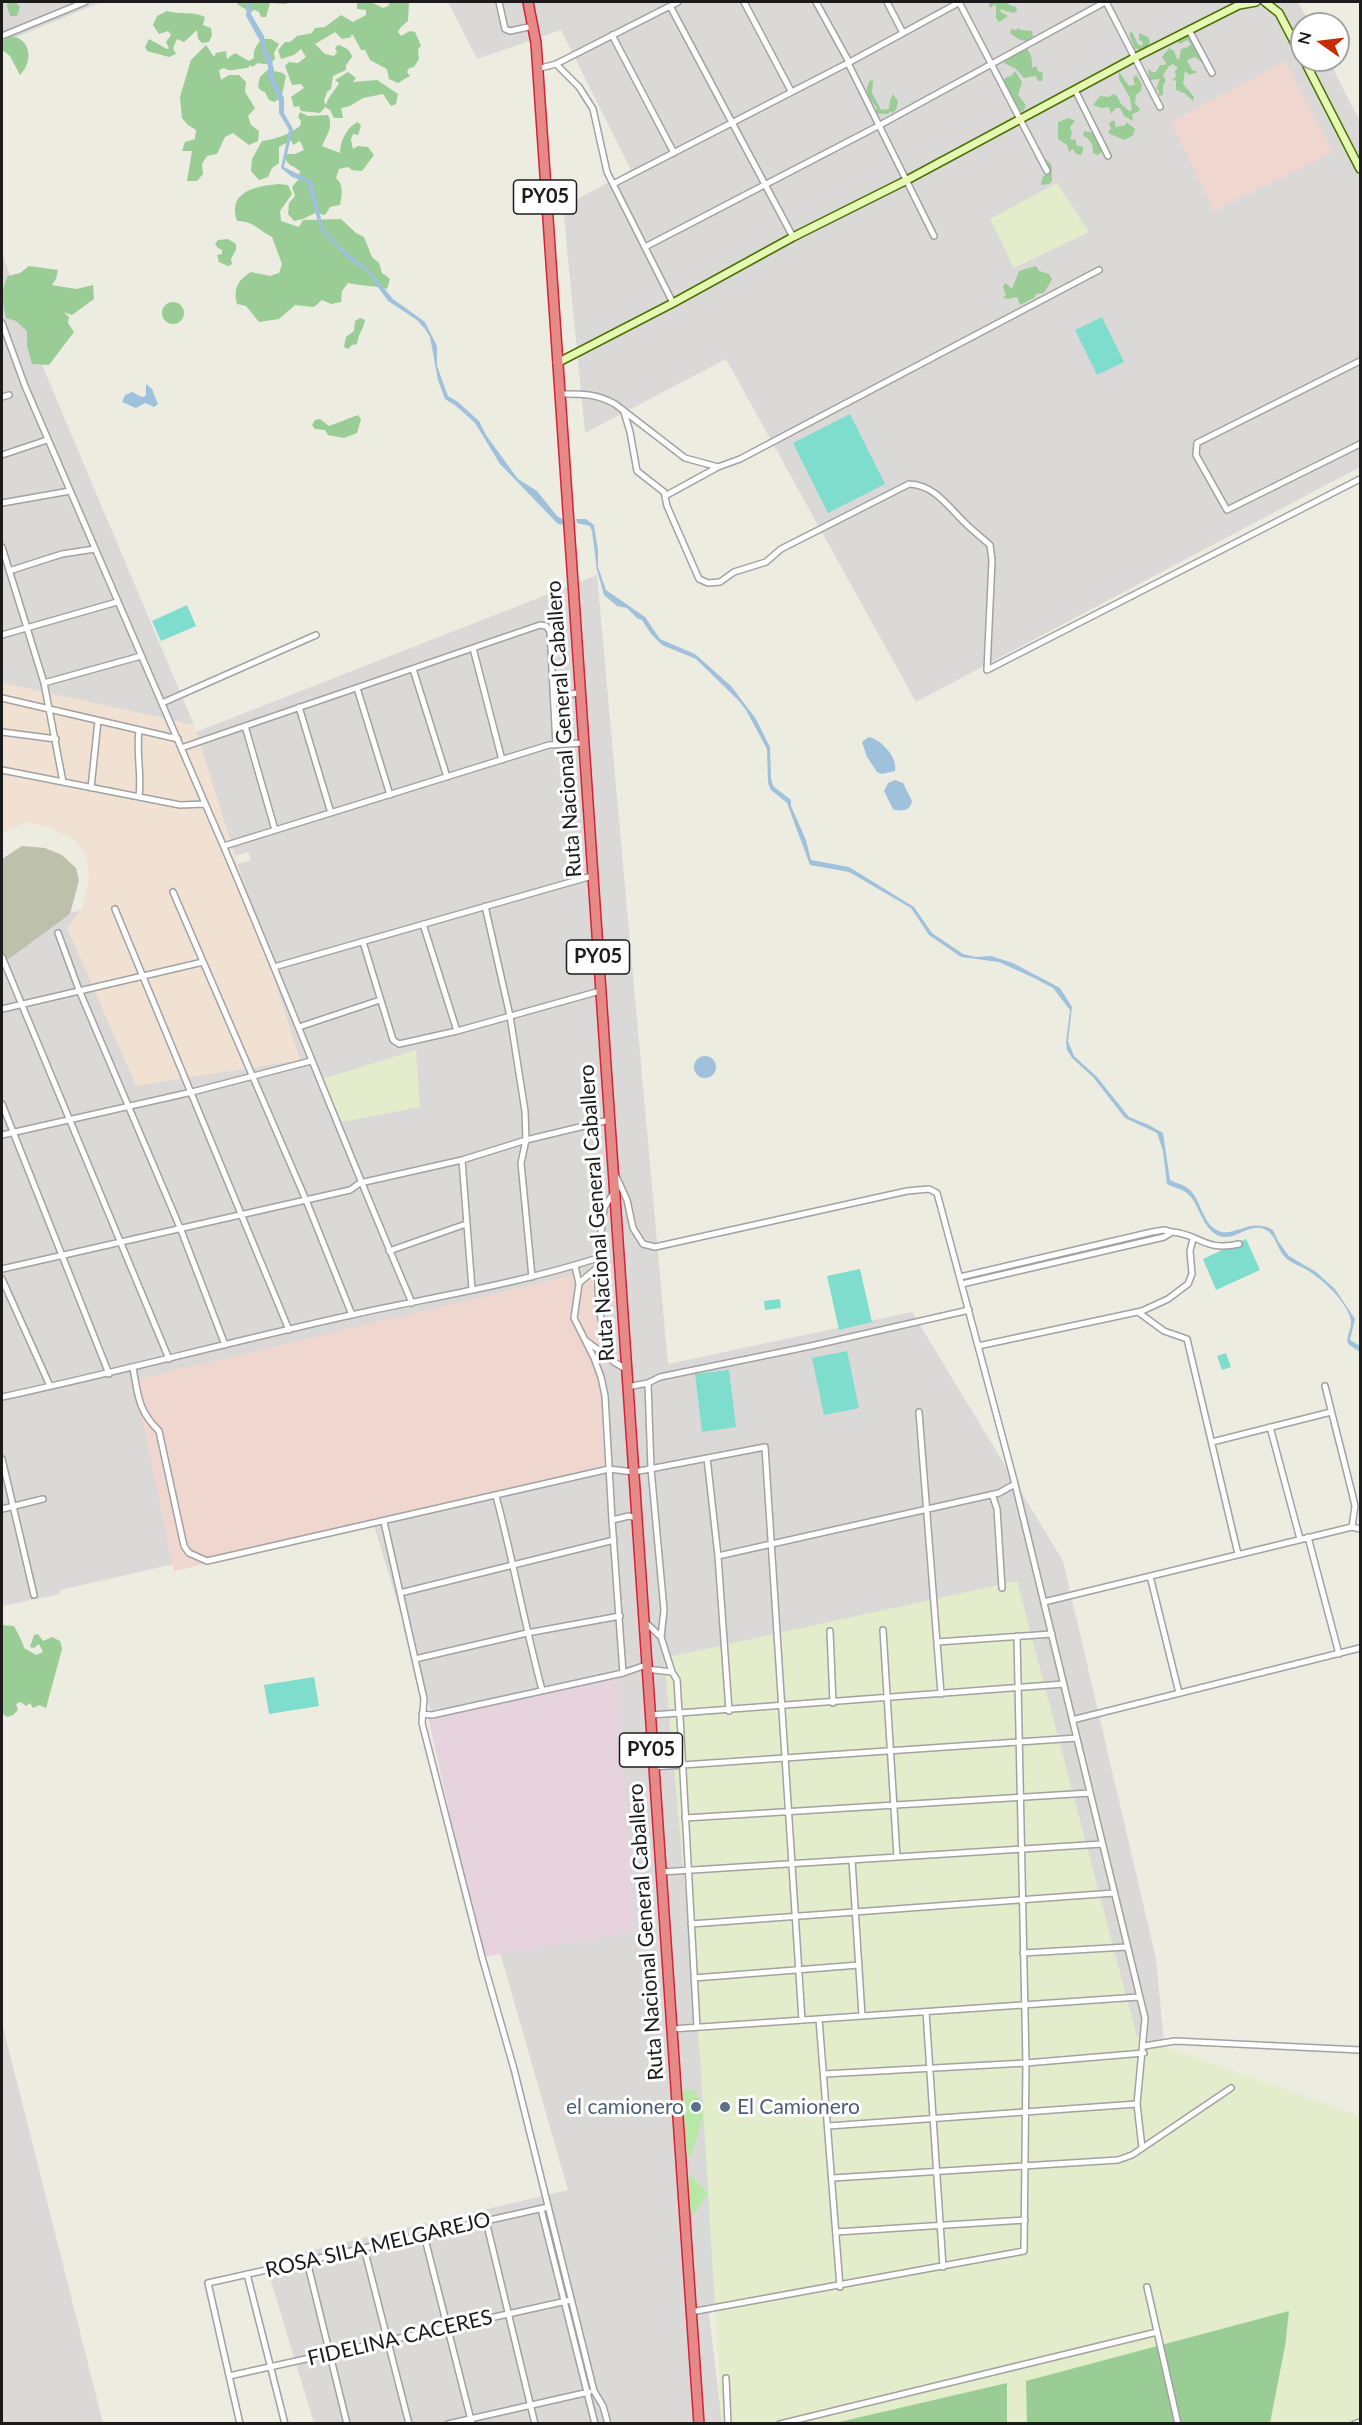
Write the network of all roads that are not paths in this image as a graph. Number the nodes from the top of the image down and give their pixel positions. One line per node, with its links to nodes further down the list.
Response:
1 (84, 2): 18 (street)
2 (499, 2): 13 (street)
3 (528, 2): 13 (highway, Ruta Nacional General Caballero / PY05)
4 (678, 2): 12 (street)
5 (744, 2): 27 (street)
6 (816, 2): 21 (street)
7 (887, 2): 15 (street)
8 (959, 2): 15 (street); 20 (street)
9 (1105, 2): 19 (street); 20 (street)
10 (1256, 2): 14 (street)
11 (1265, 2): 16 (street)
12 (670, 6): 17 (street); 30 (street)
13 (533, 26): 23 (highway, Ruta Nacional General Caballero / PY05)
14 (1189, 30): 19 (street); 25 (street)
15 (903, 33): 21 (street)
16 (1290, 34)
17 (612, 35): 22 (street); 32 (street)
18 (2, 36)
19 (1134, 58): 26 (street); 28 (street)
20 (992, 62): 29 (street); 31 (street)
21 (849, 63): 27 (street); 31 (street)
22 (556, 64): 23 (street); 38 (street)
23 (536, 69): 46 (highway, Ruta Nacional General Caballero / PY05)
24 (1310, 72): 34 (street)
25 (1212, 73)
26 (1075, 90): 29 (street); 33 (street)
27 (791, 91): 30 (street)
28 (1160, 107)
29 (1020, 118): 35 (street); 36 (street)
30 (732, 123): 32 (street); 37 (street)
31 (880, 125): 36 (street); 37 (street)
32 (674, 153): 38 (street)
33 (1108, 156)
34 (1360, 169)
35 (1047, 171)
36 (907, 180): 39 (street); 40 (street)
37 (765, 183): 39 (street); 41 (street)
38 (614, 184): 41 (street)
39 (793, 237): 43 (street)
40 (934, 237)
41 (645, 247): 43 (street)
42 (1099, 270): 54 (street)
43 (673, 303): 46 (street)
44 (2, 323): 51 (street)
45 (1360, 361): 52 (street)
46 (557, 363): 47 (highway, Ruta Nacional General Caballero / PY05)
47 (559, 394): 50 (street); 71 (highway, Ruta Nacional General Caballero / PY05)
48 (9, 395): 49 (street)
49 (2, 397)
50 (624, 412): 54 (street); 57 (street)
51 (47, 440): 53 (street); 56 (street)
52 (1360, 444)
53 (2, 455)
54 (718, 467): 57 (street)
55 (1360, 479): 57 (street)
56 (70, 491): 58 (street); 60 (street)
57 (665, 496)
58 (2, 503)
59 (2, 547): 61 (street)
60 (95, 549): 61 (street); 62 (street)
61 (9, 571): 63 (street)
62 (117, 602): 63 (street); 67 (street)
63 (26, 628): 64 (street); 69 (street)
64 (2, 635)
65 (316, 635): 74 (street)
66 (473, 648): 68 (street); 73 (street); 86 (street)
67 (141, 656): 69 (street); 74 (street)
68 (413, 669): 70 (street); 88 (street)
69 (44, 683): 76 (street)
70 (357, 688): 75 (street); 91 (street)
71 (581, 692): 73 (street); 83 (highway, Ruta Nacional General Caballero / PY05)
72 (2, 698): 76 (street)
73 (554, 698): 84 (street)
74 (162, 703): 81 (street)
75 (299, 707): 78 (street); 94 (street)
76 (50, 710): 77 (street); 82 (street)
77 (98, 721): 79 (street); 90 (street)
78 (244, 726): 85 (street); 95 (street)
79 (139, 730): 81 (street); 92 (street)
80 (2, 732): 82 (street)
81 (177, 739): 85 (street)
82 (56, 740): 89 (street)
83 (584, 743): 84 (street); 97 (highway, Ruta Nacional General Caballero / PY05)
84 (556, 745): 86 (street)
85 (181, 748): 93 (street)
86 (502, 760): 88 (street)
87 (2, 770): 89 (street)
88 (447, 777): 91 (street)
89 (63, 782): 90 (street)
90 (91, 788): 92 (street)
91 (390, 795): 94 (street)
92 (139, 797): 93 (street)
93 (206, 804): 96 (street)
94 (332, 813): 95 (street)
95 (275, 830): 96 (street)
96 (224, 846): 106 (street)
97 (592, 876): 99 (street); 109 (highway, Ruta Nacional General Caballero / PY05)
98 (173, 892): 105 (street)
99 (485, 906): 101 (street); 113 (street)
100 (115, 909): 107 (street)
101 (423, 924): 103 (street); 115 (street)
102 (58, 933): 108 (street)
103 (363, 942): 106 (street); 110 (street)
104 (2, 957): 111 (street)
105 (202, 962): 107 (street); 117 (street)
106 (274, 968): 114 (street)
107 (143, 976): 108 (street); 118 (street)
108 (79, 990): 111 (street); 120 (street)
109 (600, 991): 113 (street); 122 (highway, Ruta Nacional General Caballero / PY05)
110 (380, 1000): 114 (street); 115 (street)
111 (20, 1006): 112 (street); 121 (street)
112 (2, 1010)
113 (510, 1016): 115 (street); 125 (street)
114 (298, 1027): 116 (street)
115 (457, 1031)
116 (311, 1061): 117 (street); 128 (street)
117 (252, 1076): 118 (street); 130 (street)
118 (192, 1092): 120 (street); 131 (street)
119 (2, 1104): 123 (street)
120 (129, 1106): 121 (street); 133 (street)
121 (68, 1120): 123 (street); 135 (street)
122 (609, 1120): 125 (street); 127 (highway, Ruta Nacional General Caballero / PY05)
123 (13, 1132): 124 (street); 138 (street)
124 (2, 1135)
125 (526, 1140): 126 (street); 143 (street)
126 (462, 1160): 128 (street); 132 (street)
127 (613, 1170): 129 (highway, Ruta Nacional General Caballero / PY05); 145 (street)
128 (360, 1184): 130 (street); 137 (street)
129 (614, 1192): 139 (street); 159 (highway, Ruta Nacional General Caballero / PY05)
130 (306, 1200): 131 (street); 151 (street)
131 (242, 1214): 133 (street); 152 (street)
132 (466, 1224): 137 (street); 147 (street)
133 (181, 1230): 135 (street); 154 (street)
134 (1193, 1239): 136 (street); 145 (street); 150 (street)
135 (120, 1243): 138 (street); 156 (street)
136 (1239, 1244)
137 (389, 1251): 148 (street)
138 (63, 1255): 142 (street); 160 (street)
139 (598, 1258): 140 (street); 141 (street)
140 (575, 1266): 143 (street); 146 (street)
141 (598, 1267): 146 (street); 157 (street)
142 (2, 1269)
143 (532, 1277): 147 (street)
144 (2, 1279): 162 (street)
145 (961, 1281): 149 (street)
146 (579, 1284): 153 (street)
147 (472, 1289): 148 (street)
148 (412, 1303): 151 (street)
149 (969, 1310): 155 (street); 161 (street)
150 (1137, 1312): 155 (street); 169 (street)
151 (351, 1315): 152 (street)
152 (289, 1330): 154 (street)
153 (584, 1339): 157 (street); 173 (street)
154 (225, 1345): 156 (street)
155 (978, 1346): 175 (street)
156 (169, 1359): 158 (street)
157 (614, 1362): 159 (street)
158 (133, 1368): 160 (street); 184 (street)
159 (626, 1369): 164 (highway, Ruta Nacional General Caballero / PY05)
160 (109, 1374): 162 (street)
161 (648, 1383): 164 (street); 172 (street)
162 (50, 1386): 165 (street)
163 (1325, 1386): 167 (street)
164 (627, 1387): 174 (highway, Ruta Nacional General Caballero / PY05)
165 (2, 1396)
166 (919, 1412): 181 (street)
167 (1331, 1412): 168 (street); 185 (street)
168 (1270, 1426): 169 (street); 188 (street)
169 (1212, 1442): 191 (street)
170 (707, 1458): 172 (street); 190 (street); 192 (street)
171 (2, 1459): 179 (street)
172 (651, 1468): 174 (street); 206 (street)
173 (609, 1469): 174 (street); 177 (street); 183 (street)
174 (634, 1472): 182 (highway, Ruta Nacional General Caballero / PY05)
175 (1015, 1484): 176 (street); 198 (street)
176 (992, 1494): 181 (street); 195 (street)
177 (496, 1496): 184 (street); 193 (street)
178 (43, 1499): 179 (street)
179 (13, 1506): 180 (street); 197 (street)
180 (2, 1509)
181 (927, 1509): 190 (street); 207 (street)
182 (637, 1518): 183 (street); 200 (highway, Ruta Nacional General Caballero / PY05)
183 (612, 1520): 189 (street)
184 (384, 1522): 196 (street)
185 (1352, 1527): 186 (street); 187 (street)
186 (1360, 1529)
187 (1308, 1537): 188 (street); 209 (street)
188 (1300, 1539): 191 (street)
189 (614, 1540): 193 (street); 199 (street)
190 (771, 1545): 192 (street); 221 (street)
191 (1238, 1554): 194 (street)
192 (718, 1556): 222 (street)
193 (514, 1564): 196 (street); 203 (street)
194 (1150, 1576): 198 (street); 217 (street)
195 (1002, 1588)
196 (400, 1593): 210 (street)
197 (34, 1595)
198 (1044, 1602): 204 (street)
199 (620, 1616): 203 (street); 213 (street)
200 (643, 1621): 206 (street); 211 (highway, Ruta Nacional General Caballero / PY05)
201 (883, 1630): 219 (street)
202 (830, 1631): 220 (street)
203 (527, 1633): 210 (street); 216 (street)
204 (1052, 1634): 205 (street); 214 (street)
205 (1017, 1636): 207 (street); 215 (street)
206 (662, 1637): 212 (street)
207 (937, 1642): 218 (street)
208 (1360, 1648): 209 (street)
209 (1339, 1654): 217 (street)
210 (415, 1659): 224 (street)
211 (646, 1667): 212 (street); 213 (street); 225 (highway, Ruta Nacional General Caballero / PY05)
212 (672, 1672): 223 (street)
213 (623, 1673): 216 (street)
214 (1064, 1684): 215 (street); 226 (street)
215 (1019, 1688): 218 (street); 228 (street)
216 (542, 1690): 224 (street)
217 (1179, 1693): 226 (street)
218 (941, 1694): 219 (street)
219 (888, 1698): 220 (street); 229 (street)
220 (833, 1702): 221 (street)
221 (780, 1707): 222 (street); 230 (street)
222 (729, 1711): 223 (street)
223 (679, 1713): 225 (street); 231 (street)
224 (422, 1714): 278 (street)
225 (649, 1716): 232 (highway, Ruta Nacional General Caballero / PY05)
226 (1072, 1720): 227 (street)
227 (1077, 1738): 228 (street); 233 (street)
228 (1020, 1742): 229 (street); 234 (street)
229 (891, 1751): 230 (street); 235 (street)
230 (784, 1758): 231 (street); 236 (street)
231 (682, 1765): 232 (street); 237 (street)
232 (652, 1767): 244 (highway, Ruta Nacional General Caballero / PY05)
233 (1090, 1793): 234 (street); 238 (street)
234 (1021, 1797): 235 (street); 239 (street)
235 (894, 1805): 236 (street); 240 (street)
236 (787, 1811): 237 (street); 242 (street)
237 (685, 1818): 243 (street)
238 (1102, 1844): 239 (street); 245 (street)
239 (1022, 1849): 240 (street); 246 (street)
240 (897, 1857): 241 (street)
241 (852, 1860): 242 (street); 247 (street)
242 (791, 1864): 243 (street); 248 (street)
243 (688, 1871): 244 (street); 249 (street)
244 (660, 1872): 262 (highway, Ruta Nacional General Caballero / PY05)
245 (1114, 1893): 246 (street); 250 (street)
246 (1022, 1900): 247 (street); 251 (street)
247 (856, 1912): 248 (street); 252 (street)
248 (795, 1916): 249 (street); 253 (street)
249 (691, 1924): 254 (street)
250 (1127, 1947): 251 (street); 255 (street)
251 (1023, 1953): 256 (street)
252 (859, 1965): 253 (street); 258 (street)
253 (798, 1970): 254 (street); 260 (street)
254 (694, 1978): 261 (street)
255 (1139, 1997): 256 (street); 263 (street)
256 (1024, 2005): 257 (street); 266 (street)
257 (926, 2012): 258 (street); 267 (street)
258 (862, 2016): 259 (street)
259 (819, 2019): 260 (street); 268 (street)
260 (802, 2020): 261 (street)
261 (697, 2027): 262 (street)
262 (670, 2029): 291 (highway, Ruta Nacional General Caballero / PY05)
263 (1144, 2046): 264 (street); 265 (street)
264 (1360, 2050)
265 (1144, 2053): 266 (street); 270 (street)
266 (1026, 2063): 267 (street); 271 (street)
267 (930, 2069): 268 (street); 272 (street)
268 (824, 2074): 273 (street)
269 (1231, 2088): 274 (street)
270 (1137, 2104): 271 (street); 274 (street)
271 (1026, 2112): 272 (street); 275 (street)
272 (933, 2118): 273 (street); 276 (street)
273 (828, 2126): 277 (street)
274 (1142, 2148): 275 (street)
275 (1025, 2166): 276 (street); 279 (street)
276 (937, 2172): 277 (street); 281 (street)
277 (833, 2178): 282 (street)
278 (544, 2208): 280 (street, ROSA SILA MELGAREJO); 290 (street)
279 (1025, 2220): 281 (street); 286 (street)
280 (486, 2221): 283 (street, ROSA SILA MELGAREJO); 292 (street)
281 (940, 2224): 282 (street); 286 (street)
282 (836, 2232): 288 (street)
283 (424, 2235): 284 (street, ROSA SILA MELGAREJO); 293 (street)
284 (364, 2248): 285 (street, ROSA SILA MELGAREJO); 295 (street)
285 (307, 2261): 287 (street, ROSA SILA MELGAREJO); 296 (street)
286 (943, 2267): 288 (street)
287 (247, 2274): 297 (street); 298 (street, ROSA SILA MELGAREJO)
288 (840, 2286): 291 (street)
289 (1147, 2288): 294 (street)
290 (568, 2301): 292 (street, FIDELINA CACERES); 300 (street); 301 (street)
291 (692, 2312): 313 (highway, Ruta Nacional General Caballero / PY05)
292 (508, 2314): 293 (street, FIDELINA CACERES); 302 (street)
293 (448, 2328): 295 (street, FIDELINA CACERES); 303 (street)
294 (1157, 2332): 315 (street); 316 (street)
295 (388, 2341): 296 (street, FIDELINA CACERES); 308 (street)
296 (330, 2354): 297 (street, FIDELINA CACERES); 307 (street)
297 (271, 2367): 298 (street, FIDELINA CACERES); 306 (street)
298 (229, 2376): 305 (street)
299 (726, 2378): 314 (street)
300 (594, 2391): 301 (street); 312 (street)
301 (587, 2393): 302 (street); 311 (street)
302 (531, 2406): 303 (street); 310 (street)
303 (471, 2421): 309 (street)
304 (1360, 2422): 317 (street)
305 (240, 2424)
306 (285, 2424)
307 (347, 2424)
308 (409, 2424)
309 (448, 2424)
310 (535, 2424)
311 (595, 2424)
312 (608, 2424)
313 (699, 2424)
314 (728, 2424)
315 (780, 2424)
316 (1178, 2424)
317 (1353, 2424)

